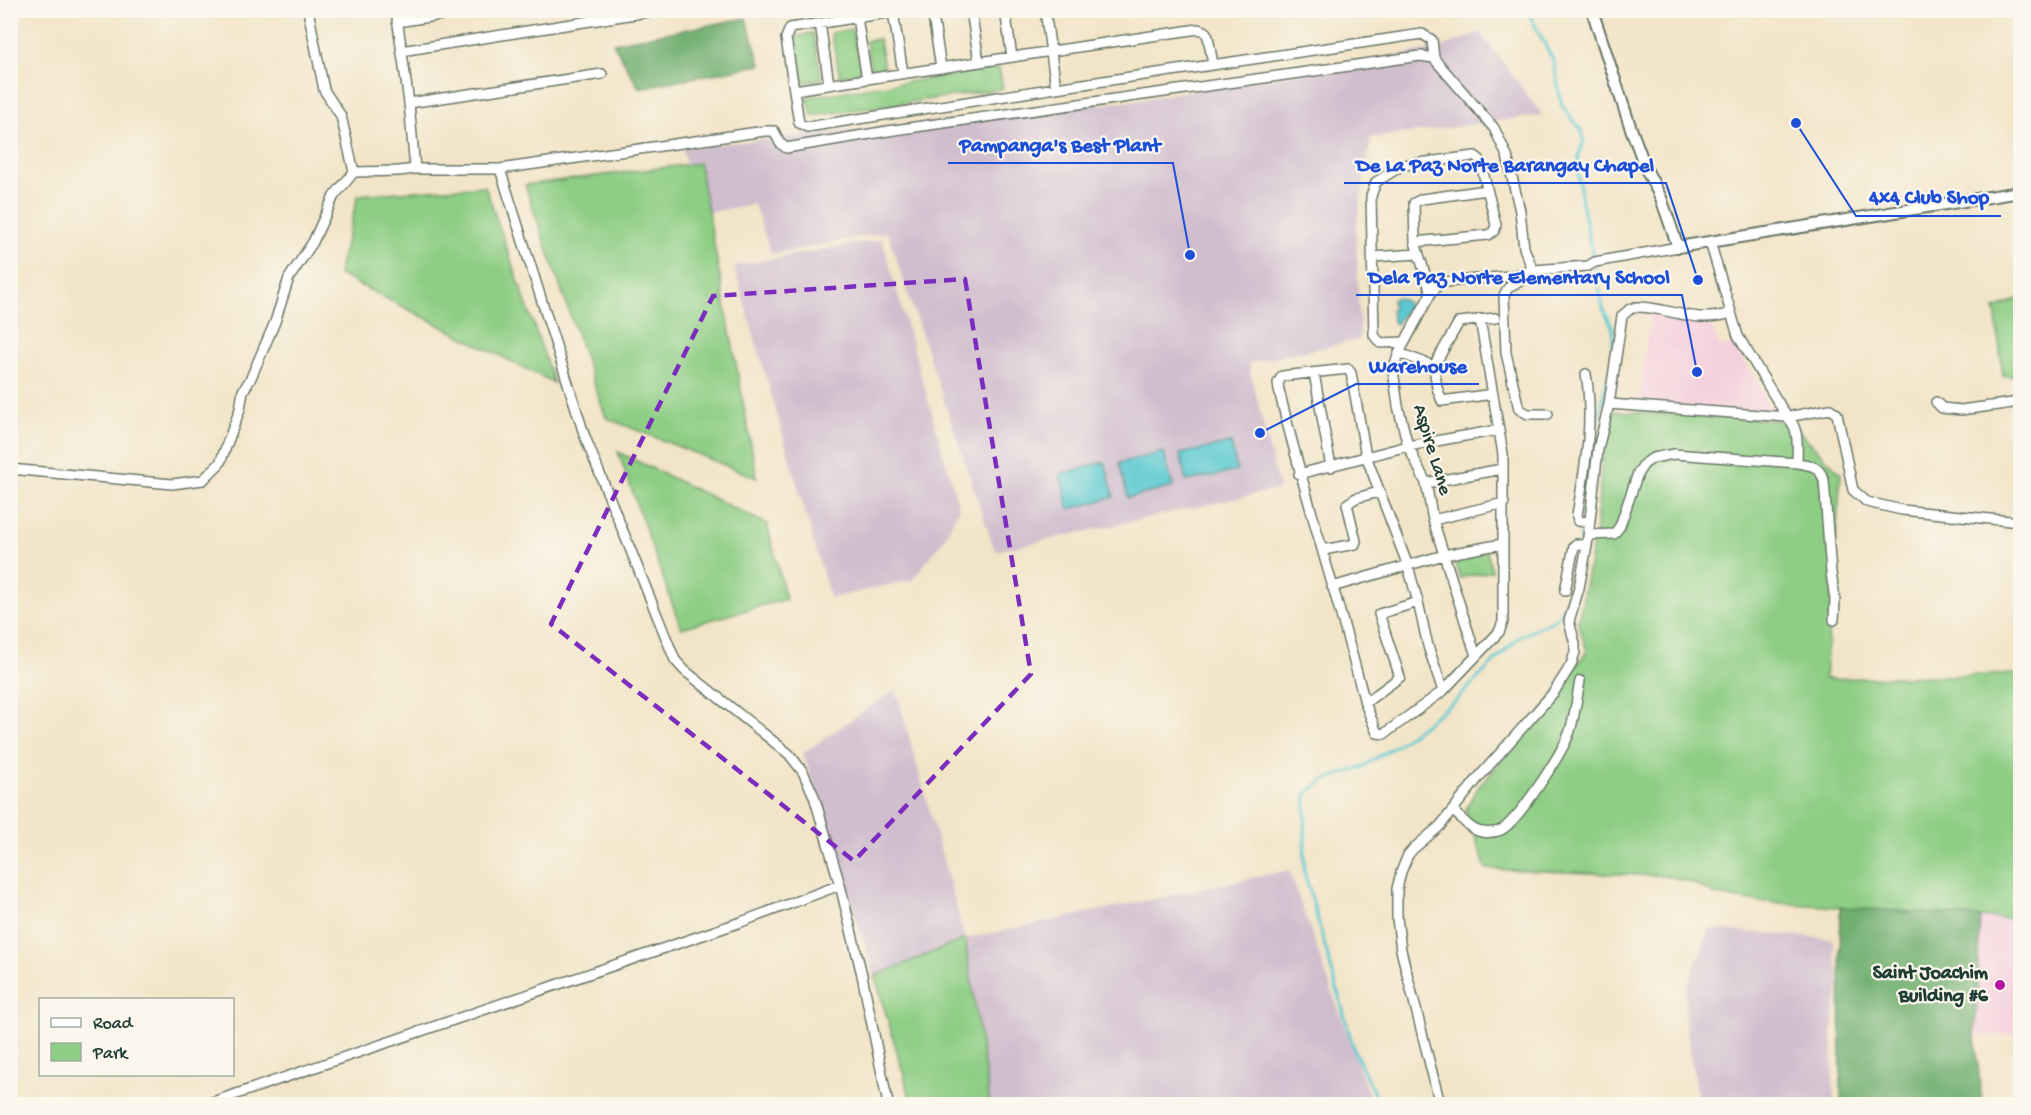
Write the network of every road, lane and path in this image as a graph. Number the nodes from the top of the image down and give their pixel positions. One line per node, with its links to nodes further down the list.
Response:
1 (308, 10): 31 (street)
2 (396, 10): 13 (street)
3 (474, 10): 13 (street)
4 (660, 10): 15 (street)
5 (906, 10): 11 (street)
6 (932, 10): 21 (street)
7 (971, 10): 19 (street)
8 (1005, 10): 17 (street)
9 (1045, 10): 16 (street)
10 (1592, 10): 36 (street)
11 (893, 12): 12 (street); 22 (street)
12 (857, 18): 14 (street); 24 (street)
13 (397, 22): 15 (street)
14 (820, 23): 25 (street); 27 (street)
15 (401, 51): 28 (street)
16 (1051, 51): 17 (street); 20 (street); 26 (street)
17 (1012, 57): 19 (street)
18 (1434, 58): 20 (street); 30 (street); 39 (street)
19 (979, 62): 21 (street)
20 (1213, 64): 26 (street)
21 (941, 68): 22 (street)
22 (903, 73): 24 (street)
23 (602, 74): 28 (street)
24 (867, 79): 25 (street)
25 (829, 84): 27 (street)
26 (1056, 88): 27 (street)
27 (794, 90)
28 (409, 103): 29 (street)
29 (415, 169): 30 (street); 31 (street)
30 (500, 169): 84 (street)
31 (354, 172): 60 (street)
32 (1487, 190): 34 (street); 34 (street); 38 (street)
33 (2020, 192): 35 (street)
34 (1415, 242): 37 (street)
35 (1710, 242): 36 (street); 41 (street)
36 (1678, 247): 39 (street)
37 (1418, 254): 38 (street); 40 (street)
38 (1371, 257): 44 (street)
39 (1529, 271): 40 (street); 53 (street)
40 (1431, 293): 44 (street, Aspire Lane)
41 (1731, 313): 52 (street); 54 (street)
42 (1495, 318): 43 (street)
43 (1480, 319): 46 (street); 49 (street)
44 (1405, 342): 45 (street, Aspire Lane)
45 (1399, 353): 46 (street); 56 (street, Aspire Lane)
46 (1434, 366): 49 (street)
47 (1314, 373): 57 (street); 59 (street); 62 (street)
48 (1586, 374): 67 (street)
49 (1493, 394): 55 (street)
50 (1935, 402): 51 (street)
51 (2020, 402)
52 (1609, 404): 54 (street); 67 (street)
53 (1548, 414)
54 (1787, 417): 58 (street); 68 (street)
55 (1498, 430): 56 (street); 61 (street)
56 (1408, 446): 57 (street); 63 (street, Aspire Lane)
57 (1366, 456): 59 (street); 64 (street)
58 (1797, 463): 69 (street); 78 (street)
59 (1331, 467): 62 (street)
60 (10, 469)
61 (1502, 469): 63 (street); 65 (street)
62 (1299, 474): 71 (street)
63 (1426, 483): 66 (street, Aspire Lane)
64 (1379, 492): 71 (street); 73 (street)
65 (1504, 503): 66 (street); 70 (street)
66 (1433, 520): 72 (street, Aspire Lane)
67 (1585, 522): 69 (street)
68 (2020, 522)
69 (1588, 535): 74 (street)
70 (1502, 544): 72 (street); 79 (street)
71 (1323, 550): 75 (street)
72 (1444, 555): 73 (street); 79 (street, Aspire Lane)
73 (1408, 566): 75 (street); 77 (street)
74 (1575, 575): 76 (street); 83 (street)
75 (1332, 587): 82 (street)
76 (1565, 591)
77 (1418, 602): 81 (street); 82 (street)
78 (1834, 620)
79 (1476, 656): 81 (street)
80 (1580, 681): 83 (street)
81 (1443, 691): 82 (street)
82 (1365, 703)
83 (1453, 810): 87 (street)
84 (840, 885): 85 (street); 86 (street)
85 (207, 1104)
86 (888, 1104)
87 (1440, 1104)

